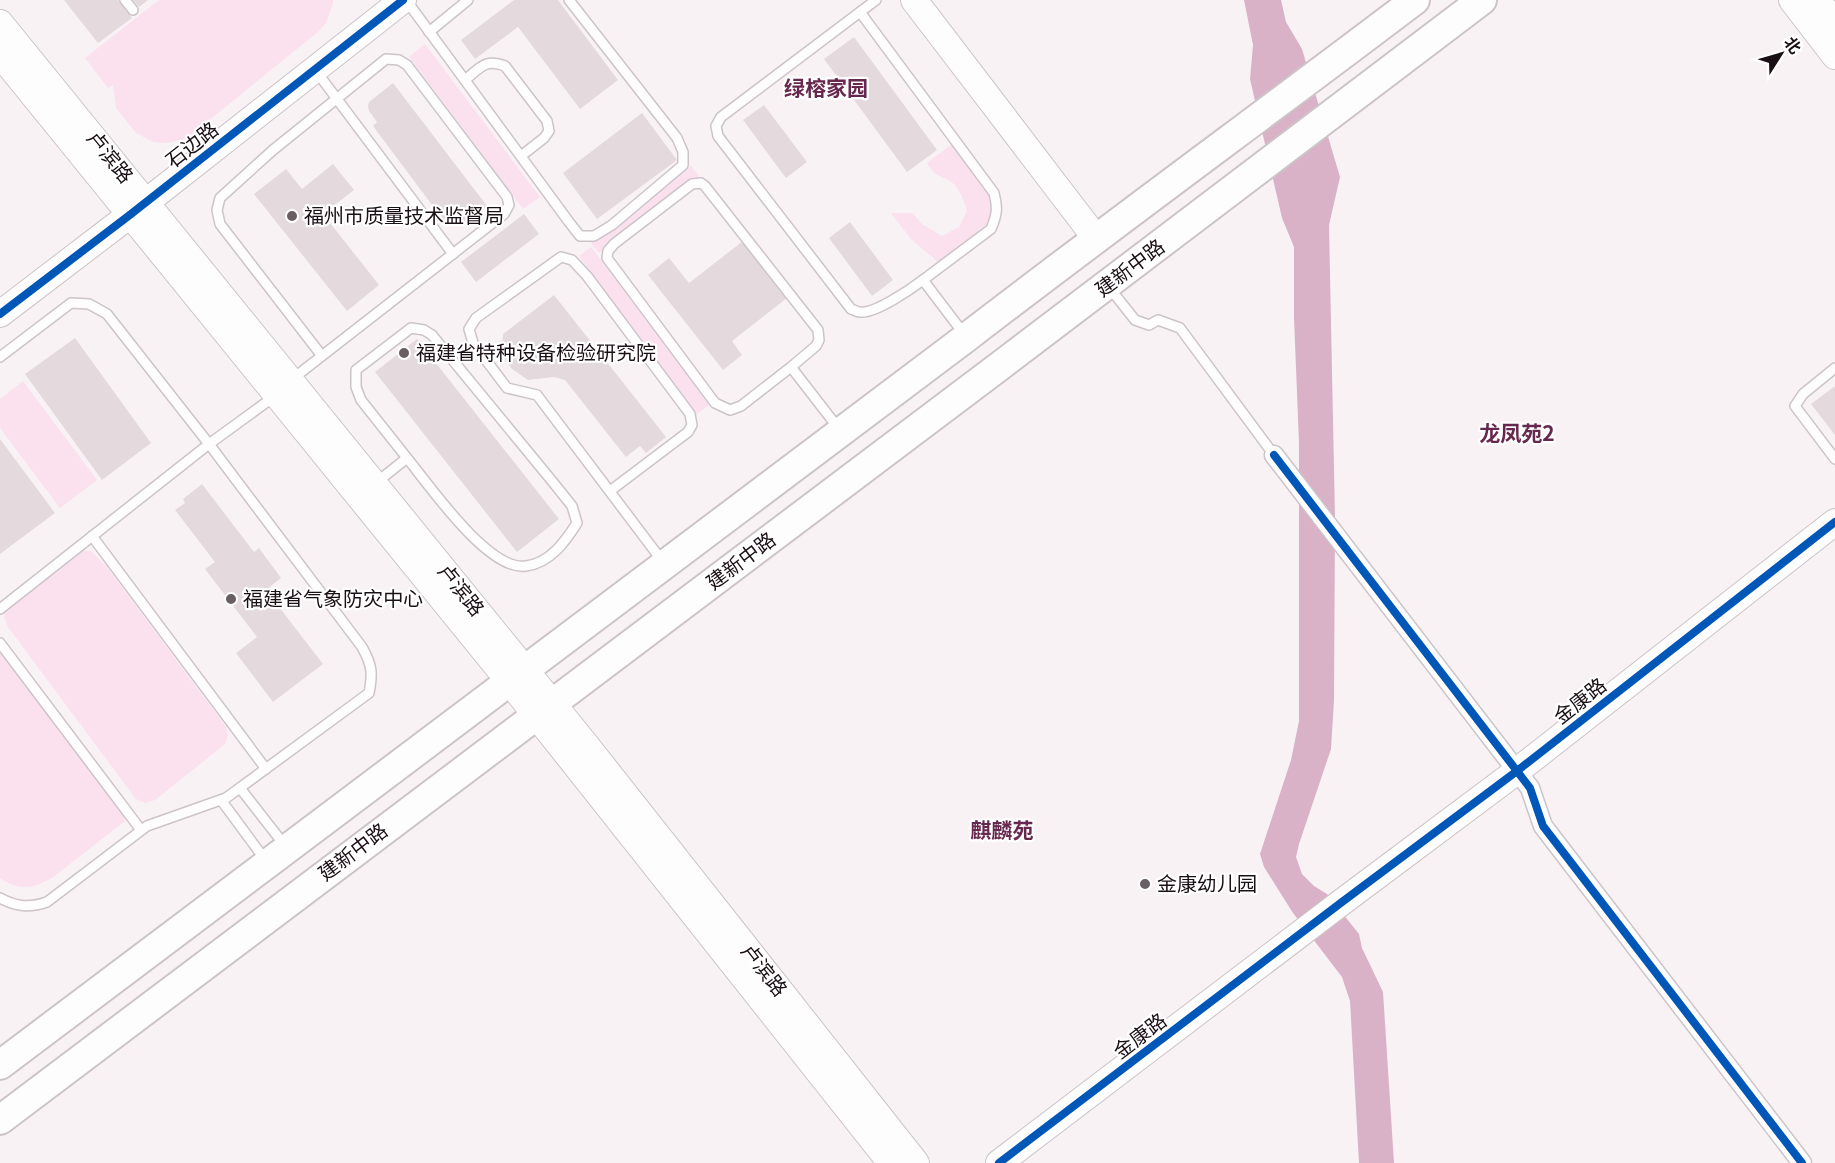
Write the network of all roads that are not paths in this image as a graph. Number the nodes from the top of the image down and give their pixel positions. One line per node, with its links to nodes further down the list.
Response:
1 (126, 0): 11 (lane)
2 (404, 0): 15 (lane); 18 (main road, 石边路)
3 (468, 0): 15 (lane)
4 (569, 0): 21 (lane)
5 (876, 0): 12 (lane)
6 (914, 0): 23 (main road)
7 (1415, 0): 23 (main road)
8 (1482, 0): 26 (main road, 建新中路)
9 (1792, 0): 17 (main road)
10 (1818, 0): 14 (main road)
11 (133, 10)
12 (860, 12): 25 (lane); 25 (lane)
13 (0, 22): 22 (main road, 卢滨路)
14 (1835, 23)
15 (429, 32): 19 (lane)
16 (0, 54): 22 (main road)
17 (1835, 56)
18 (315, 69): 20 (lane); 22 (main road, 石边路)
19 (465, 80): 21 (lane); 21 (lane)
20 (337, 99): 24 (lane); 24 (lane); 29 (lane)
21 (521, 156)
22 (139, 208): 27 (main road, 石边路); 33 (main road, 卢滨路)
23 (1095, 237): 28 (main road)
24 (453, 254): 29 (lane)
25 (923, 280): 28 (lane)
26 (1108, 285): 36 (lane); 47 (main road, 建新中路)
27 (0, 314)
28 (966, 337): 34 (main road)
29 (322, 356): 33 (lane)
30 (0, 357): 35 (lane)
31 (791, 367): 31 (lane); 34 (lane)
32 (1835, 368): 38 (lane)
33 (284, 387): 35 (lane); 39 (main road, 卢滨路); 46 (main road)
34 (841, 431): 43 (main road)
35 (209, 444): 42 (lane); 48 (lane)
36 (1274, 455): 49 (street)
37 (407, 458): 37 (lane); 39 (lane)
38 (1835, 459)
39 (375, 484): 46 (main road, 卢滨路)
40 (610, 491): 40 (lane); 43 (lane)
41 (1835, 522): 49 (main road, 金康路)
42 (93, 536): 44 (lane); 48 (lane)
43 (665, 564): 46 (main road)
44 (0, 609)
45 (0, 643): 52 (lane)
46 (517, 675): 47 (main road, 卢滨路); 53 (main road)
47 (544, 709): 56 (main road, 建新中路); 57 (main road); 58 (main road, 卢滨路)
48 (266, 769): 50 (lane)
49 (1517, 771): 59 (main road, 金康路); 60 (street)
50 (240, 788): 51 (lane); 53 (lane)
51 (220, 801): 52 (lane); 53 (lane)
52 (141, 830): 54 (lane)
53 (278, 856): 55 (main road)
54 (0, 898)
55 (0, 1065)
56 (0, 1120)
57 (891, 1163)
58 (916, 1163)
59 (999, 1163)
60 (1802, 1163)

